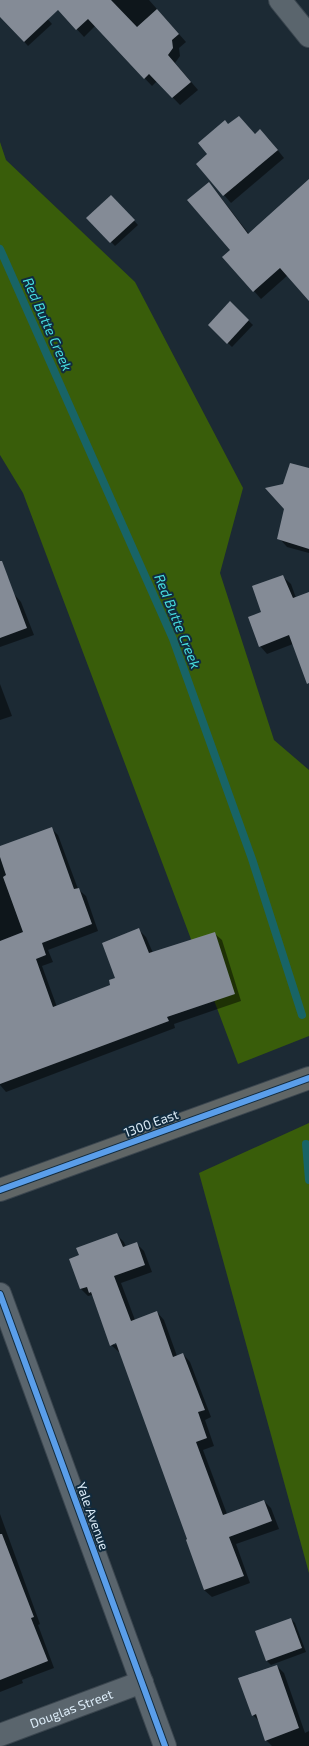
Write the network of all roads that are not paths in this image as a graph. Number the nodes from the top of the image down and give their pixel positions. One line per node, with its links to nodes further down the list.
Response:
1 (280, 0): 2 (street)
2 (309, 36)
3 (309, 1078): 4 (main road, 1300 East)
4 (0, 1190)
5 (0, 1294): 6 (street, Yale Avenue)
6 (142, 1682): 7 (street, Douglas Street); 8 (street, Yale Avenue)
7 (0, 1734)
8 (165, 1746)

